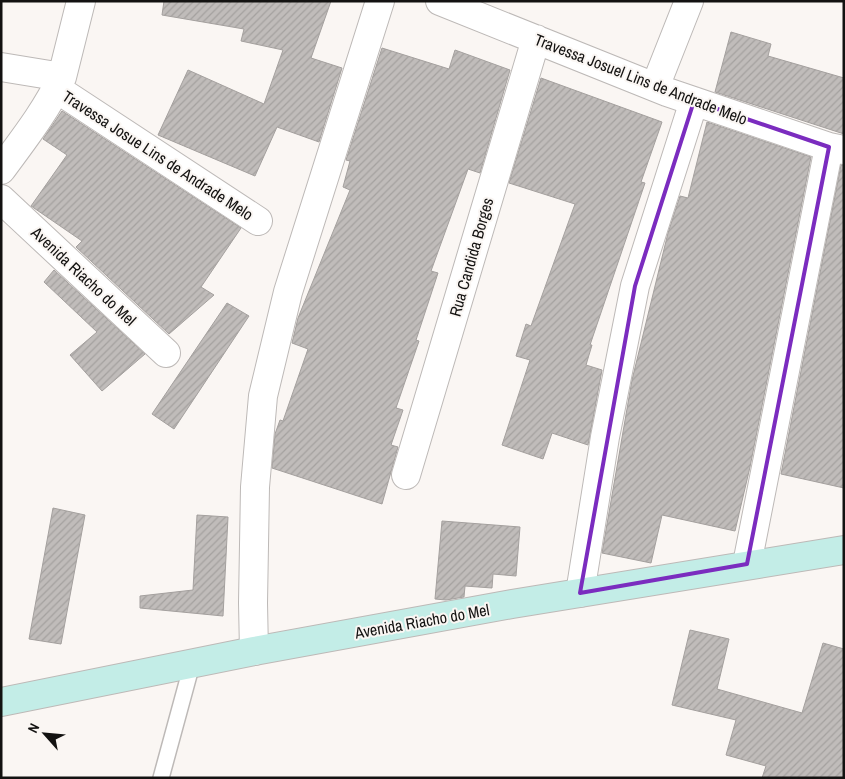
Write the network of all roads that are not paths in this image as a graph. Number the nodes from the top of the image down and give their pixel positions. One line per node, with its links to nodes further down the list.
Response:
1 (81, 1): 7 (street)
2 (380, 1): 19 (street)
3 (440, 1): 5 (street, Travessa Josuel Lins de Andrade Melo)
4 (689, 1): 8 (street)
5 (536, 38): 8 (street, Travessa Josuel Lins de Andrade Melo); 15 (street, Rua Candida Borges)
6 (1, 67): 7 (street)
7 (59, 83): 11 (street); 13 (street, Travessa Josue Lins de Andrade Melo)
8 (655, 87): 9 (street, Travessa Josuel Lins de Andrade Melo)
9 (694, 101): 10 (street, Travessa Josuel Lins de Andrade Melo); 18 (street)
10 (836, 149): 17 (street)
11 (1, 170)
12 (1, 199): 14 (street, Avenida Riacho do Mel)
13 (258, 221)
14 (166, 353)
15 (406, 475)
16 (844, 550): 17 (street, Avenida Riacho do Mel)
17 (747, 564): 18 (street, Avenida Riacho do Mel)
18 (580, 593): 19 (street, Avenida Riacho do Mel)
19 (254, 651): 20 (street, Avenida Riacho do Mel)
20 (192, 664): 21 (street, Avenida Riacho do Mel); 22 (lane)
21 (1, 702)
22 (161, 778)

